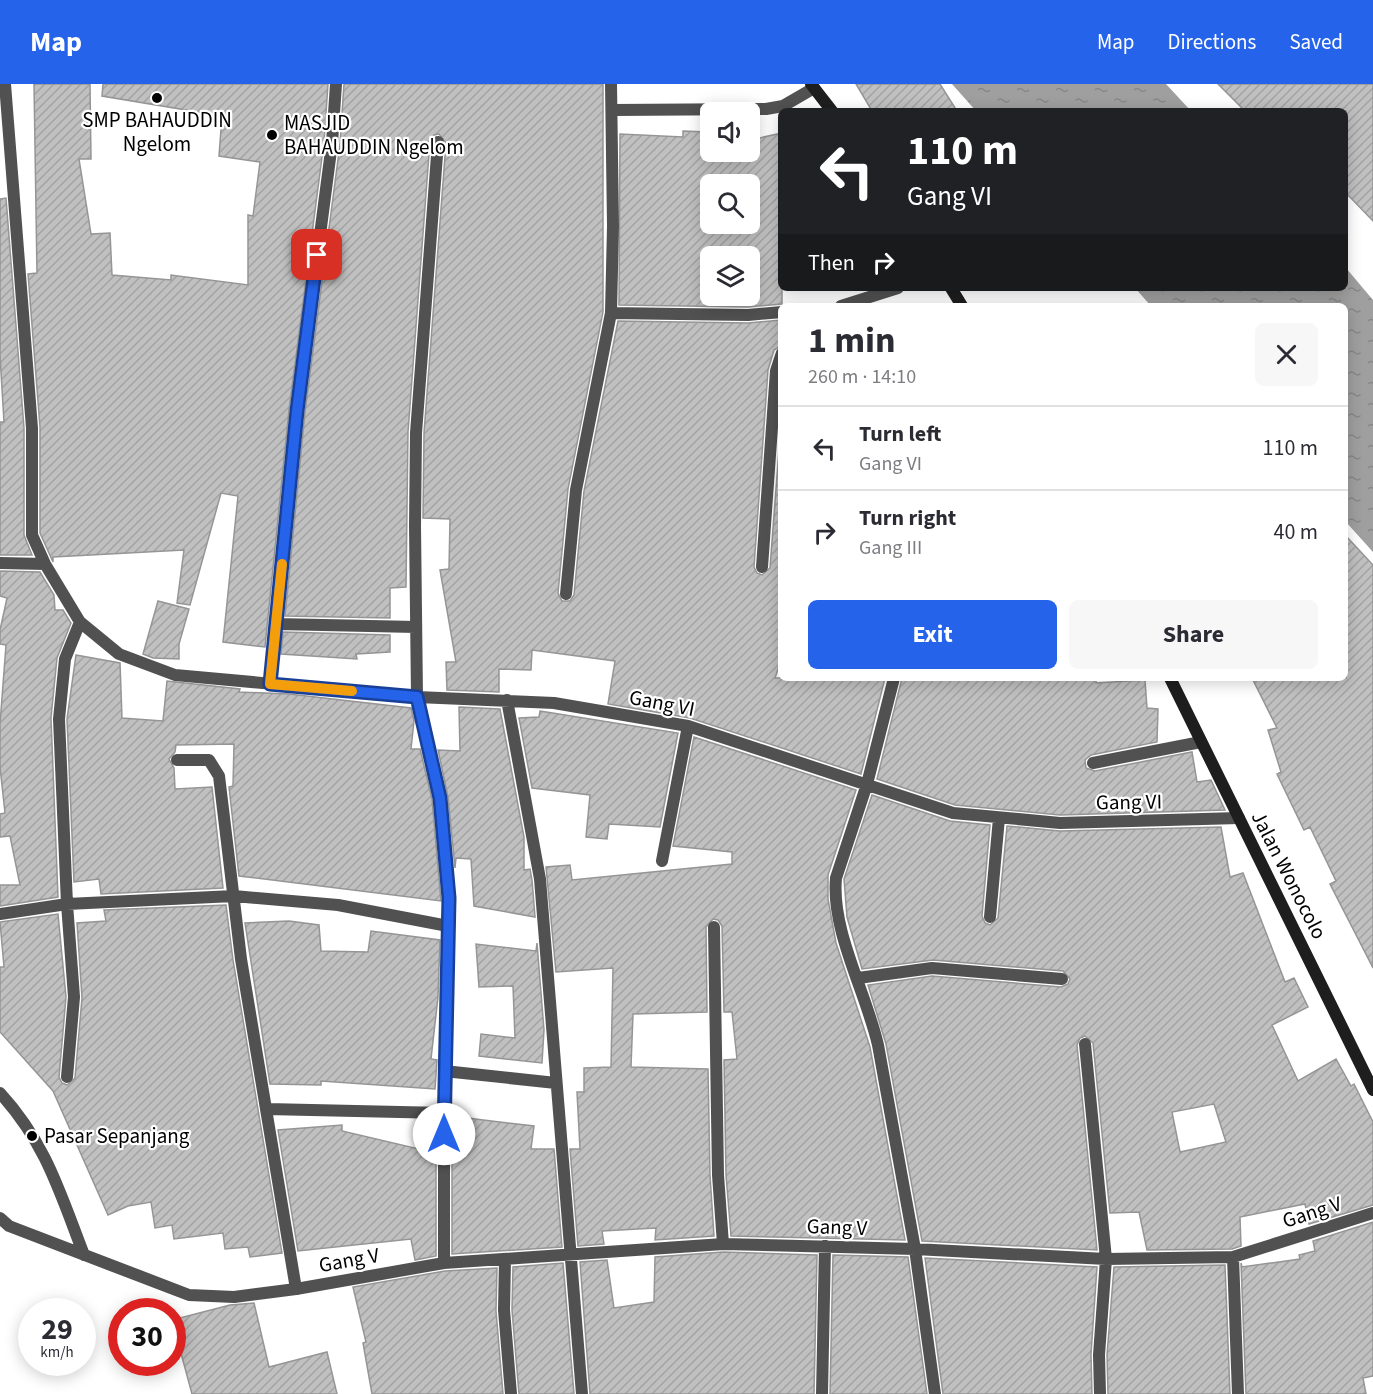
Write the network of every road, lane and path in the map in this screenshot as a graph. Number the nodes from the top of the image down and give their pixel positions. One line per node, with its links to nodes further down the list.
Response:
1 (5, 84): 14 (street, Gang VI)
2 (336, 84): 18 (street)
3 (611, 84): 6 (street)
4 (813, 86): 5 (main road); 6 (street)
5 (830, 108)
6 (612, 110): 11 (street)
7 (438, 142): 19 (street)
8 (888, 291): 9 (street)
9 (850, 303)
10 (778, 312): 11 (street)
11 (611, 313): 16 (street)
12 (778, 365): 15 (street)
13 (0, 563): 14 (street)
14 (45, 564): 17 (street, Gang VI)
15 (762, 567)
16 (566, 594)
17 (80, 622): 22 (street, Gang VI); 34 (street)
18 (276, 624): 19 (street); 22 (street)
19 (416, 627): 23 (street)
20 (893, 681): 29 (street)
21 (1171, 681): 26 (main road, Jalan Wonocolo)
22 (270, 684): 23 (street, Gang VI)
23 (417, 697): 24 (street, Gang VI); 37 (street)
24 (507, 700): 25 (street, Gang VI); 44 (street)
25 (688, 726): 29 (street, Gang VI); 32 (street)
26 (1201, 742): 28 (street); 31 (main road, Jalan Wonocolo)
27 (177, 760): 33 (street)
28 (1093, 763)
29 (867, 784): 30 (street, Gang VI); 39 (street)
30 (999, 818): 31 (street, Gang VI); 36 (street)
31 (1239, 818): 45 (main road, Jalan Wonocolo)
32 (662, 861)
33 (234, 896): 34 (street); 37 (street); 47 (street)
34 (67, 904): 35 (street); 43 (street)
35 (0, 914)
36 (990, 917)
37 (448, 926): 42 (street)
38 (714, 927): 51 (street)
39 (858, 978): 40 (street); 53 (street)
40 (1062, 979)
41 (1085, 1044): 58 (street)
42 (444, 1071): 44 (street); 48 (street)
43 (67, 1077)
44 (556, 1083): 54 (street)
45 (1373, 1090)
46 (0, 1093): 55 (street)
47 (267, 1109): 48 (street); 60 (street)
48 (444, 1113): 59 (street)
49 (1373, 1213): 56 (street, Gang V)
50 (3, 1225): 55 (street, Gang V)
51 (723, 1244): 52 (street, Gang V); 54 (street, Gang V)
52 (825, 1246): 53 (street, Gang V); 63 (street)
53 (915, 1249): 58 (street, Gang V); 64 (street)
54 (570, 1254): 57 (street, Gang V); 62 (street)
55 (84, 1255): 60 (street, Gang V)
56 (1233, 1257): 58 (street, Gang V); 66 (street)
57 (505, 1260): 59 (street, Gang V); 61 (street)
58 (1106, 1260): 65 (street)
59 (444, 1263): 60 (street, Gang V)
60 (296, 1289)
61 (511, 1394)
62 (582, 1394)
63 (822, 1394)
64 (935, 1394)
65 (1100, 1394)
66 (1238, 1394)

